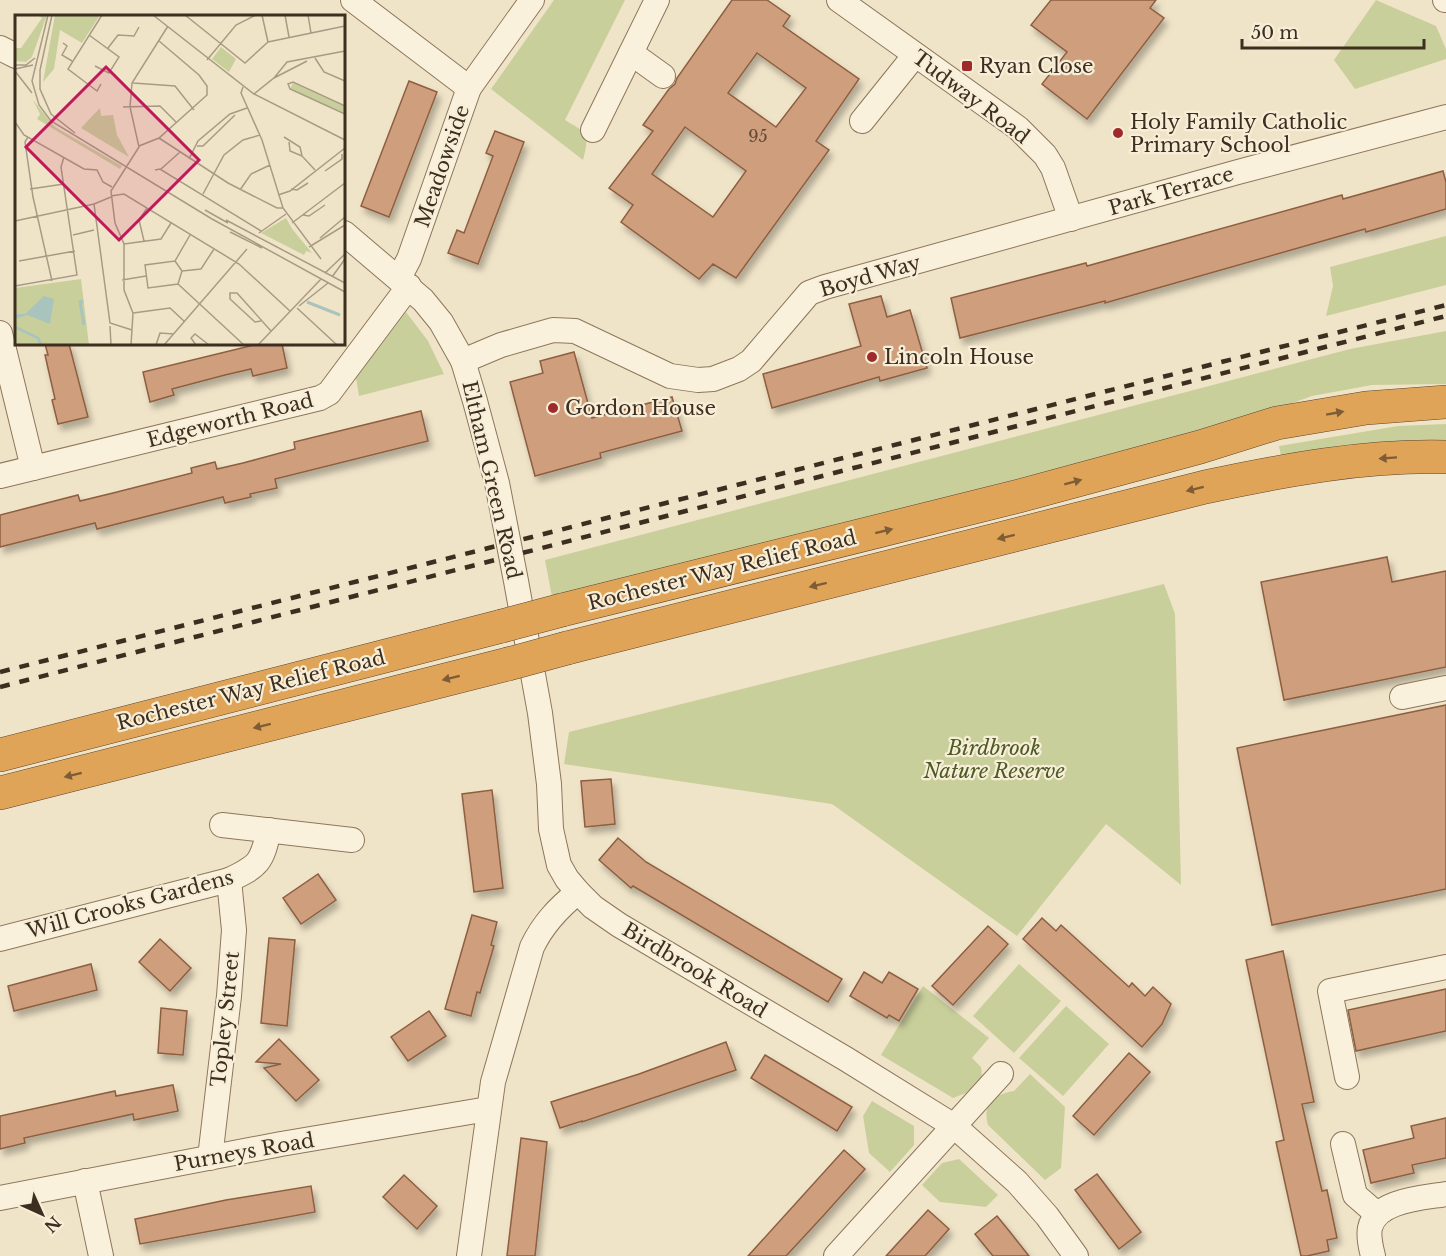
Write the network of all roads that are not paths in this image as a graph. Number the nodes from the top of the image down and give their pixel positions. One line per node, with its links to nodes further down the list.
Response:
1 (353, 0): 11 (street, Meadowside)
2 (532, 0): 11 (street)
3 (657, 0): 7 (street)
4 (839, 0): 5 (street, Tudway Road)
5 (867, 8): 8 (street, Tudway Road)
6 (0, 48): 9 (street)
7 (631, 53): 10 (street); 14 (street)
8 (915, 55): 13 (street); 15 (street, Tudway Road)
9 (15, 56)
10 (663, 76)
11 (469, 88): 17 (street, Meadowside)
12 (1446, 117): 15 (street, Park Terrace)
13 (862, 121)
14 (593, 130)
15 (1071, 219): 19 (street, Boyd Way)
16 (345, 234): 17 (street, Eltham Green Road)
17 (404, 282): 19 (street, Eltham Green Road); 22 (street, Edgeworth Road)
18 (0, 333): 22 (street)
19 (463, 361): 26 (street, Eltham Green Road)
20 (1446, 402): 27 (highway, Rochester Way Relief Road, one-way to 20, bridge)
21 (1446, 457): 28 (highway, Rochester Way Relief Road, one-way to 28, bridge)
22 (33, 468): 23 (street, Edgeworth Road)
23 (0, 476)
24 (1446, 688): 25 (street)
25 (1402, 698)
26 (543, 738): 33 (street, Birdbrook Road)
27 (0, 755)
28 (0, 793)
29 (222, 825): 30 (street)
30 (269, 830): 31 (street); 32 (street, Will Crooks Gardens)
31 (352, 840)
32 (229, 880): 34 (street, Will Crooks Gardens); 41 (street, Topley Street)
33 (578, 892): 38 (street); 39 (street, Birdbrook Road)
34 (0, 939)
35 (1446, 967): 37 (street)
36 (1001, 1074): 39 (street)
37 (1347, 1077)
38 (488, 1108): 41 (street, Purneys Road); 47 (street)
39 (954, 1126): 48 (street); 49 (street, Birdbrook Road)
40 (1343, 1144): 45 (street)
41 (210, 1158): 42 (street, Purneys Road)
42 (85, 1180): 44 (street, Purneys Road); 46 (street)
43 (1446, 1194): 45 (street)
44 (0, 1198)
45 (1377, 1214): 50 (street)
46 (101, 1256)
47 (469, 1256)
48 (836, 1256)
49 (1076, 1256)
50 (1373, 1256)

